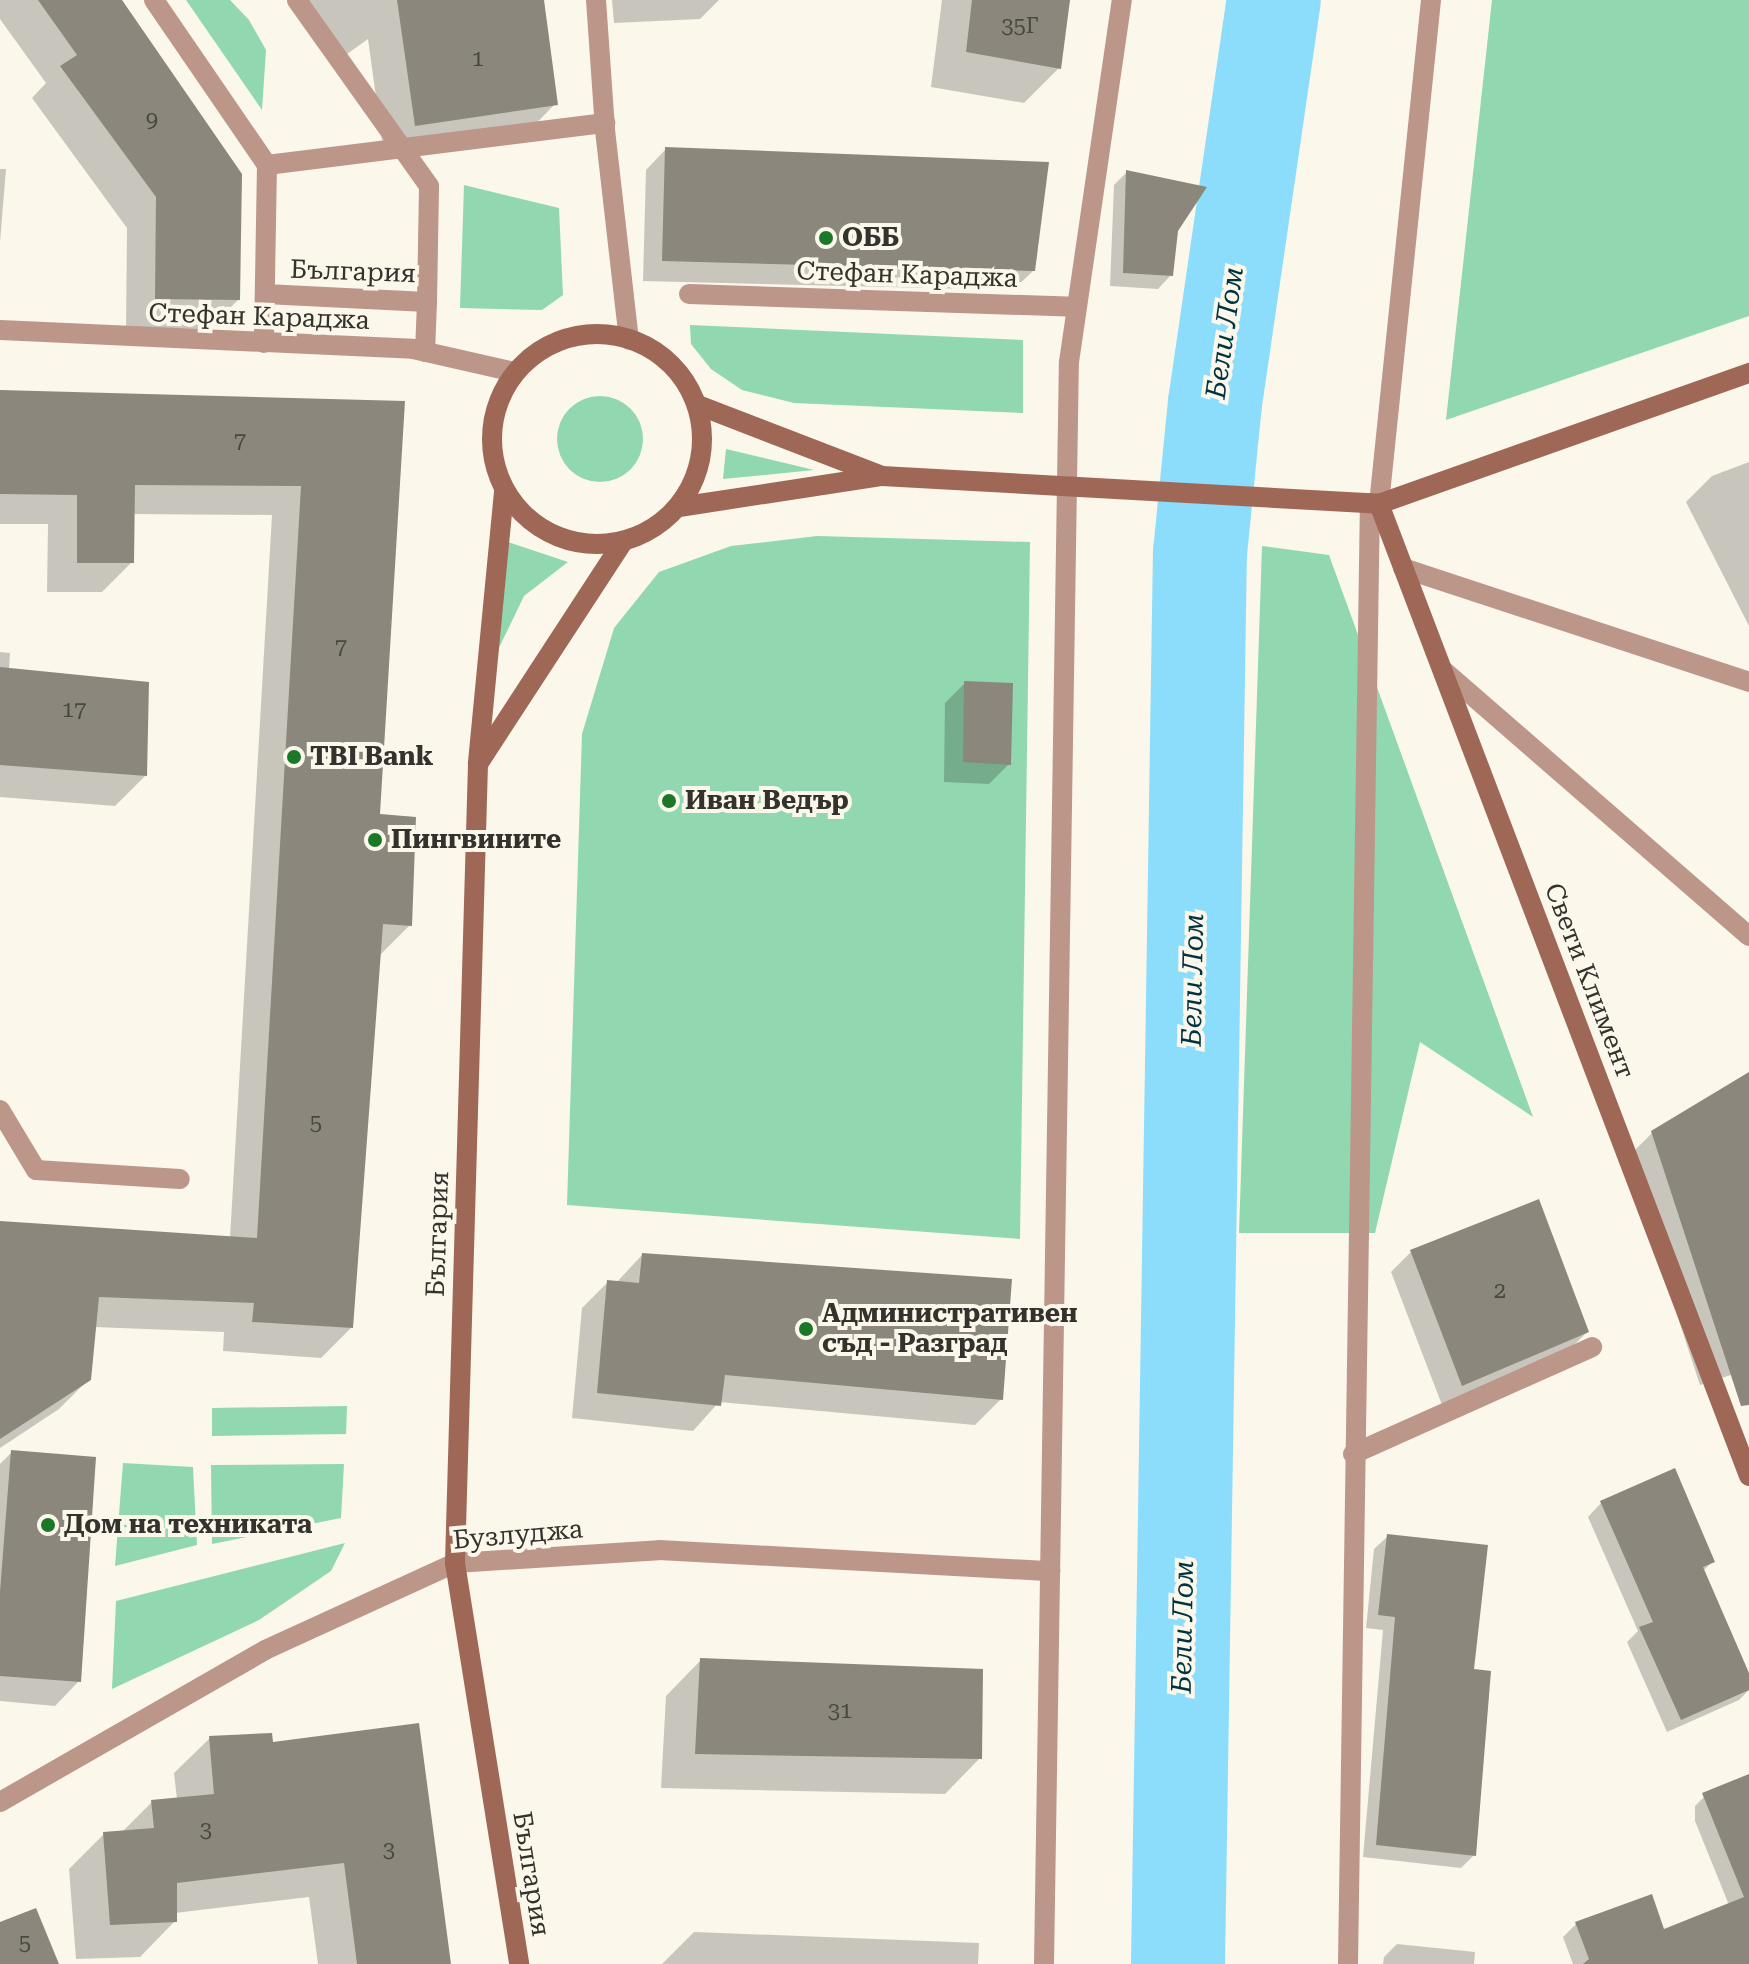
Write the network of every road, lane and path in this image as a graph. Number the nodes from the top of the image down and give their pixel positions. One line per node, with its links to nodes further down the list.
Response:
1 (154, 0): 8 (street)
2 (297, 0): 7 (street, България)
3 (596, 0): 6 (street)
4 (1122, 0): 12 (street)
5 (1431, 0): 23 (street)
6 (605, 123): 7 (street); 14 (street)
7 (400, 146): 8 (street); 11 (street, България)
8 (267, 165): 9 (street, България)
9 (265, 294): 11 (street, България); 15 (street)
10 (689, 294): 12 (street, Стефан Караджа)
11 (427, 302): 16 (street)
12 (1075, 307): 21 (street)
13 (0, 330): 15 (street, Стефан Караджа)
14 (629, 340): 17 (street); 19 (street)
15 (264, 343): 16 (street, Стефан Караджа)
16 (425, 352): 17 (street, Стефан Караджа)
17 (514, 372): 22 (street)
18 (1749, 373): 23 (street)
19 (698, 405): 20 (street); 24 (street)
20 (882, 476): 21 (street); 24 (street)
21 (1066, 487): 23 (street); 37 (street)
22 (504, 492): 25 (street); 29 (street, България)
23 (1374, 503): 26 (street, Свети Климент); 34 (street)
24 (679, 507): 25 (street)
25 (622, 543): 29 (street)
26 (1403, 568): 27 (street, Свети Климент); 28 (street)
27 (1444, 671): 30 (street); 35 (street, Свети Климент)
28 (1749, 682)
29 (478, 764): 36 (street, България)
30 (1749, 936)
31 (0, 1110): 32 (street)
32 (180, 1179)
33 (1592, 1347): 34 (street)
34 (1353, 1454): 41 (street)
35 (1749, 1476)
36 (455, 1563): 37 (street, Бузлуджа); 38 (street, Бузлуджа); 39 (street, България)
37 (1050, 1571): 40 (street)
38 (0, 1802)
39 (519, 1964)
40 (1044, 1964)
41 (1348, 1964)

